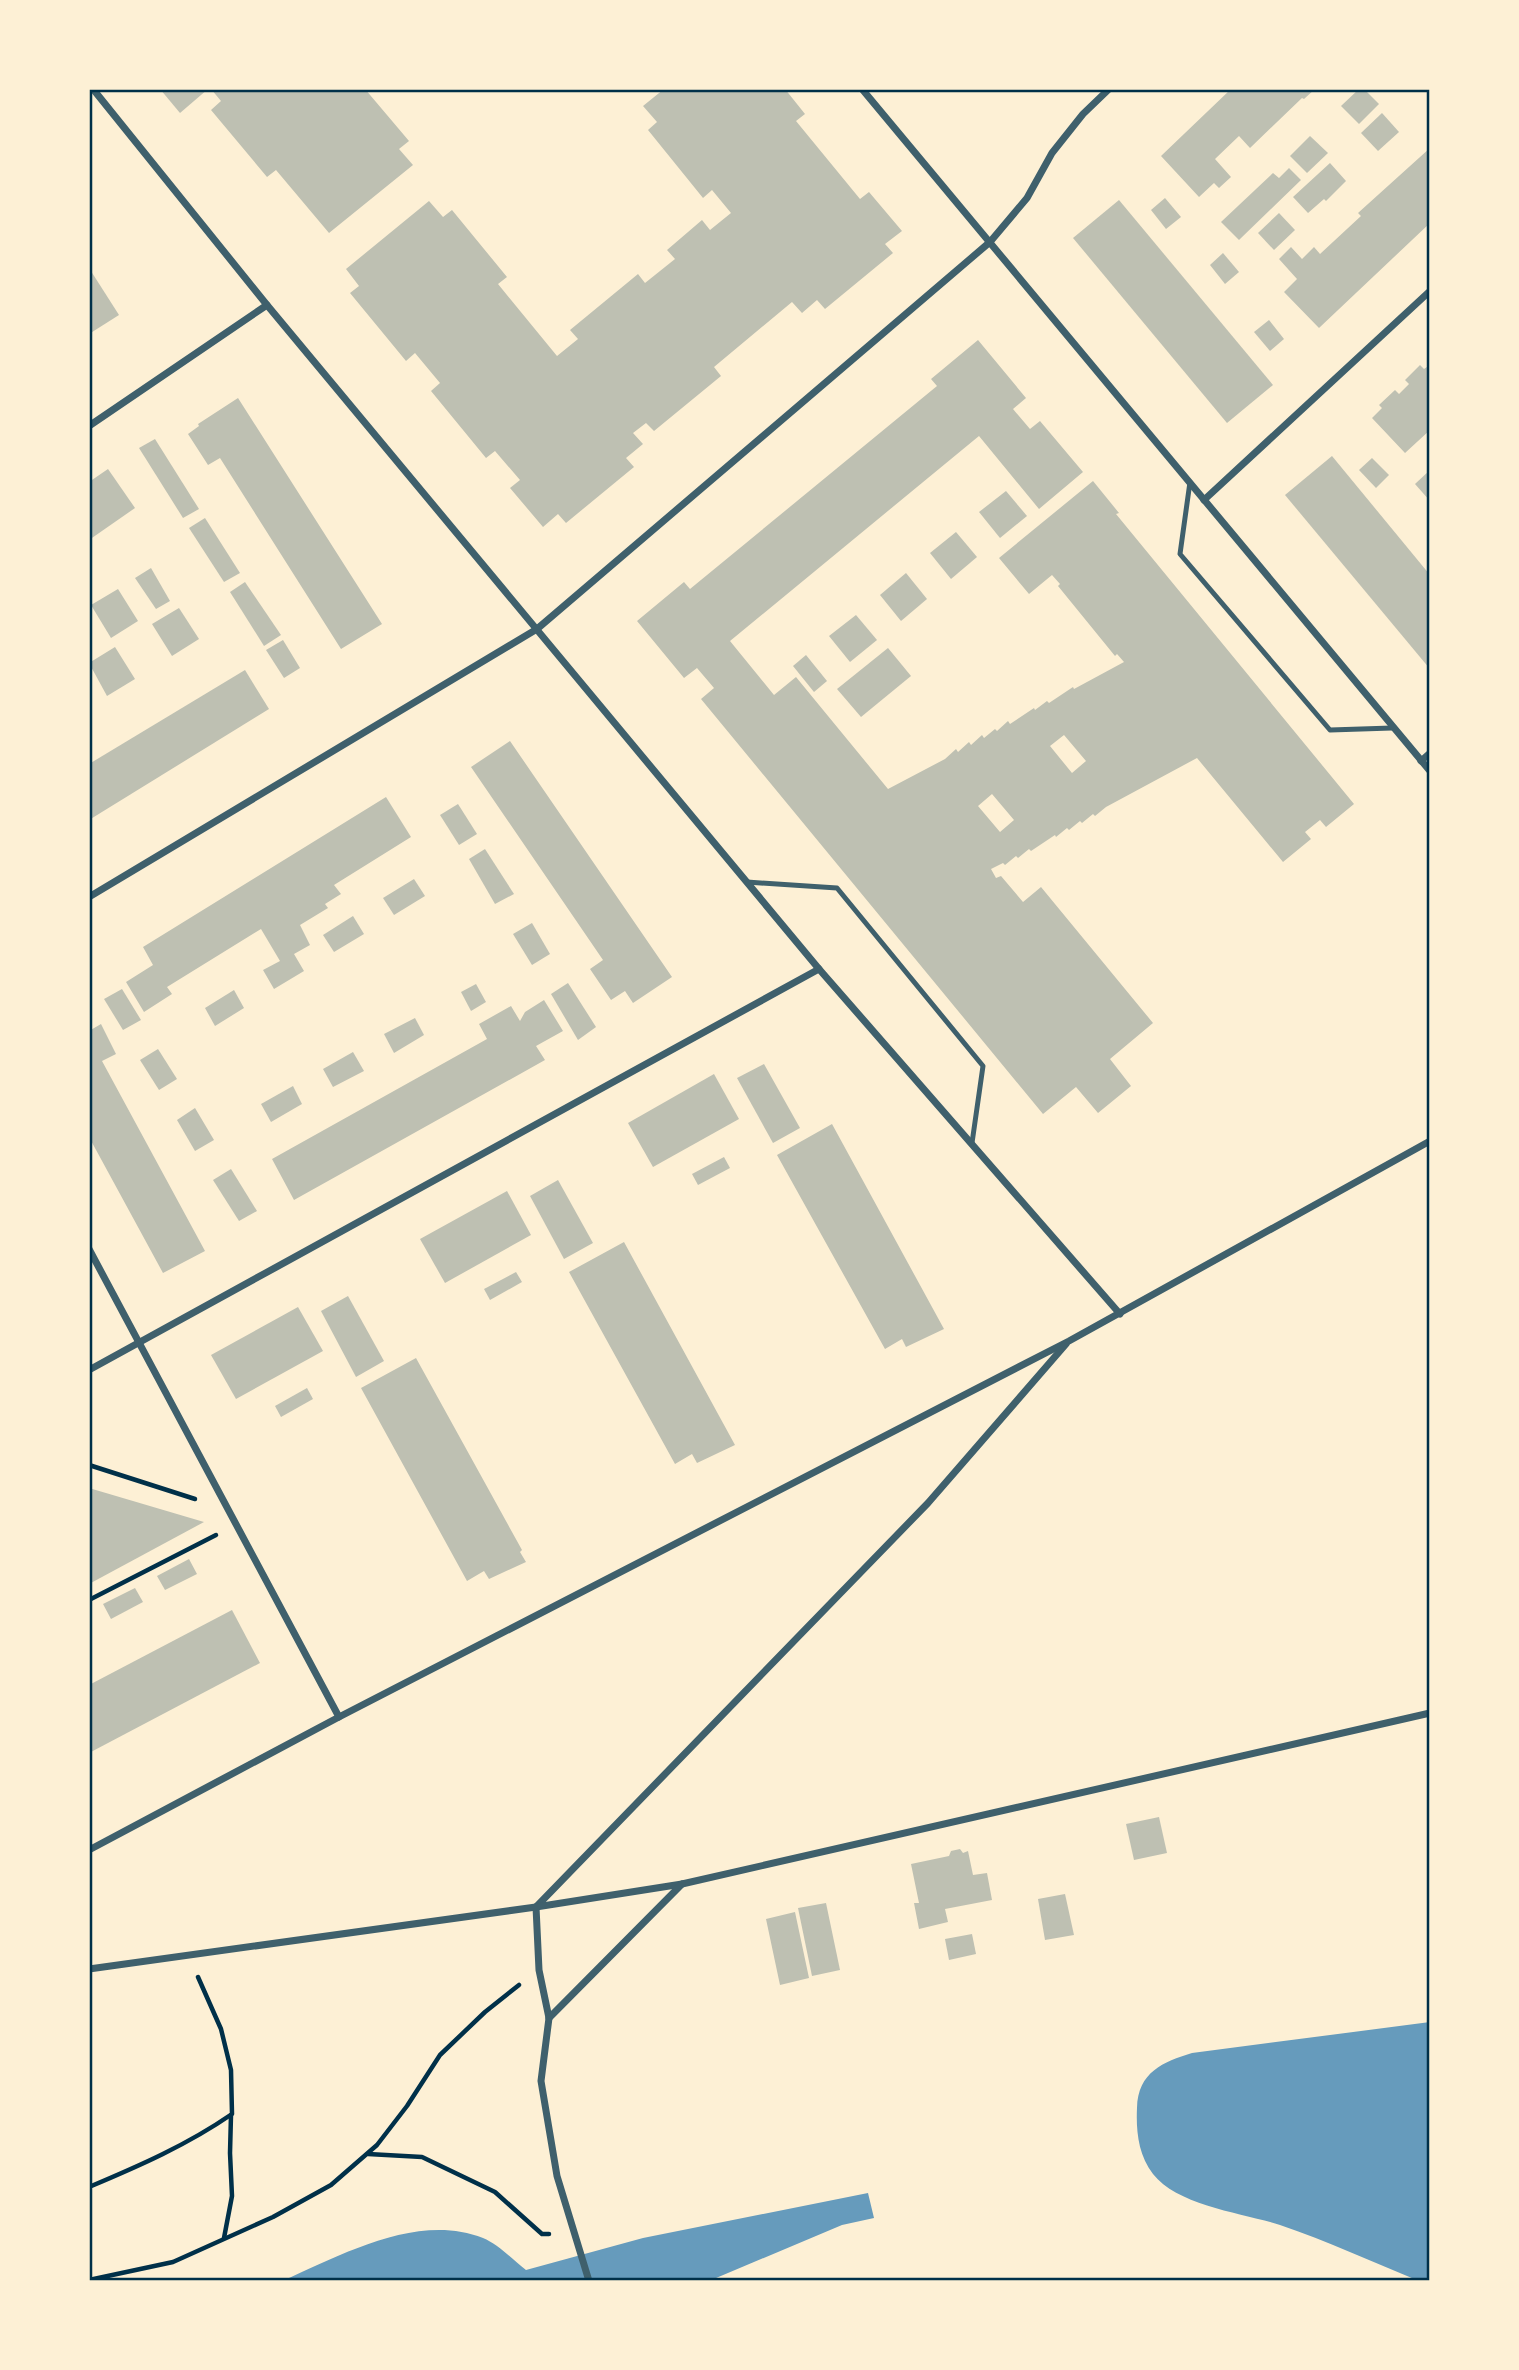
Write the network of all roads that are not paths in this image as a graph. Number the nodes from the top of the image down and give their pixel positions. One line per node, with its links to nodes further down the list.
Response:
1 (93, 89): 6 (street)
2 (862, 89): 4 (street)
3 (1109, 89): 4 (street)
4 (990, 242): 8 (street); 10 (street)
5 (1430, 291): 9 (street)
6 (267, 305): 7 (street); 10 (street)
7 (89, 426)
8 (1190, 482): 9 (street); 11 (lane)
9 (1204, 500): 11 (street)
10 (537, 629): 15 (street); 16 (street)
11 (1392, 728): 13 (street)
12 (1430, 753): 13 (street)
13 (1421, 761): 14 (street)
14 (1430, 771)
15 (747, 882): 17 (street); 19 (lane)
16 (89, 897)
17 (819, 969): 19 (street); 23 (street)
18 (1430, 1141): 21 (street)
19 (972, 1143): 21 (street)
20 (89, 1249): 23 (street)
21 (1120, 1314): 22 (street)
22 (1069, 1341): 26 (street); 29 (street)
23 (139, 1343): 24 (street); 26 (street)
24 (89, 1370)
25 (1430, 1713): 28 (street)
26 (339, 1717): 27 (street)
27 (89, 1850)
28 (682, 1884): 29 (street); 31 (street)
29 (536, 1907): 30 (street); 31 (street)
30 (89, 1969)
31 (550, 2018): 32 (street)
32 (589, 2281)

